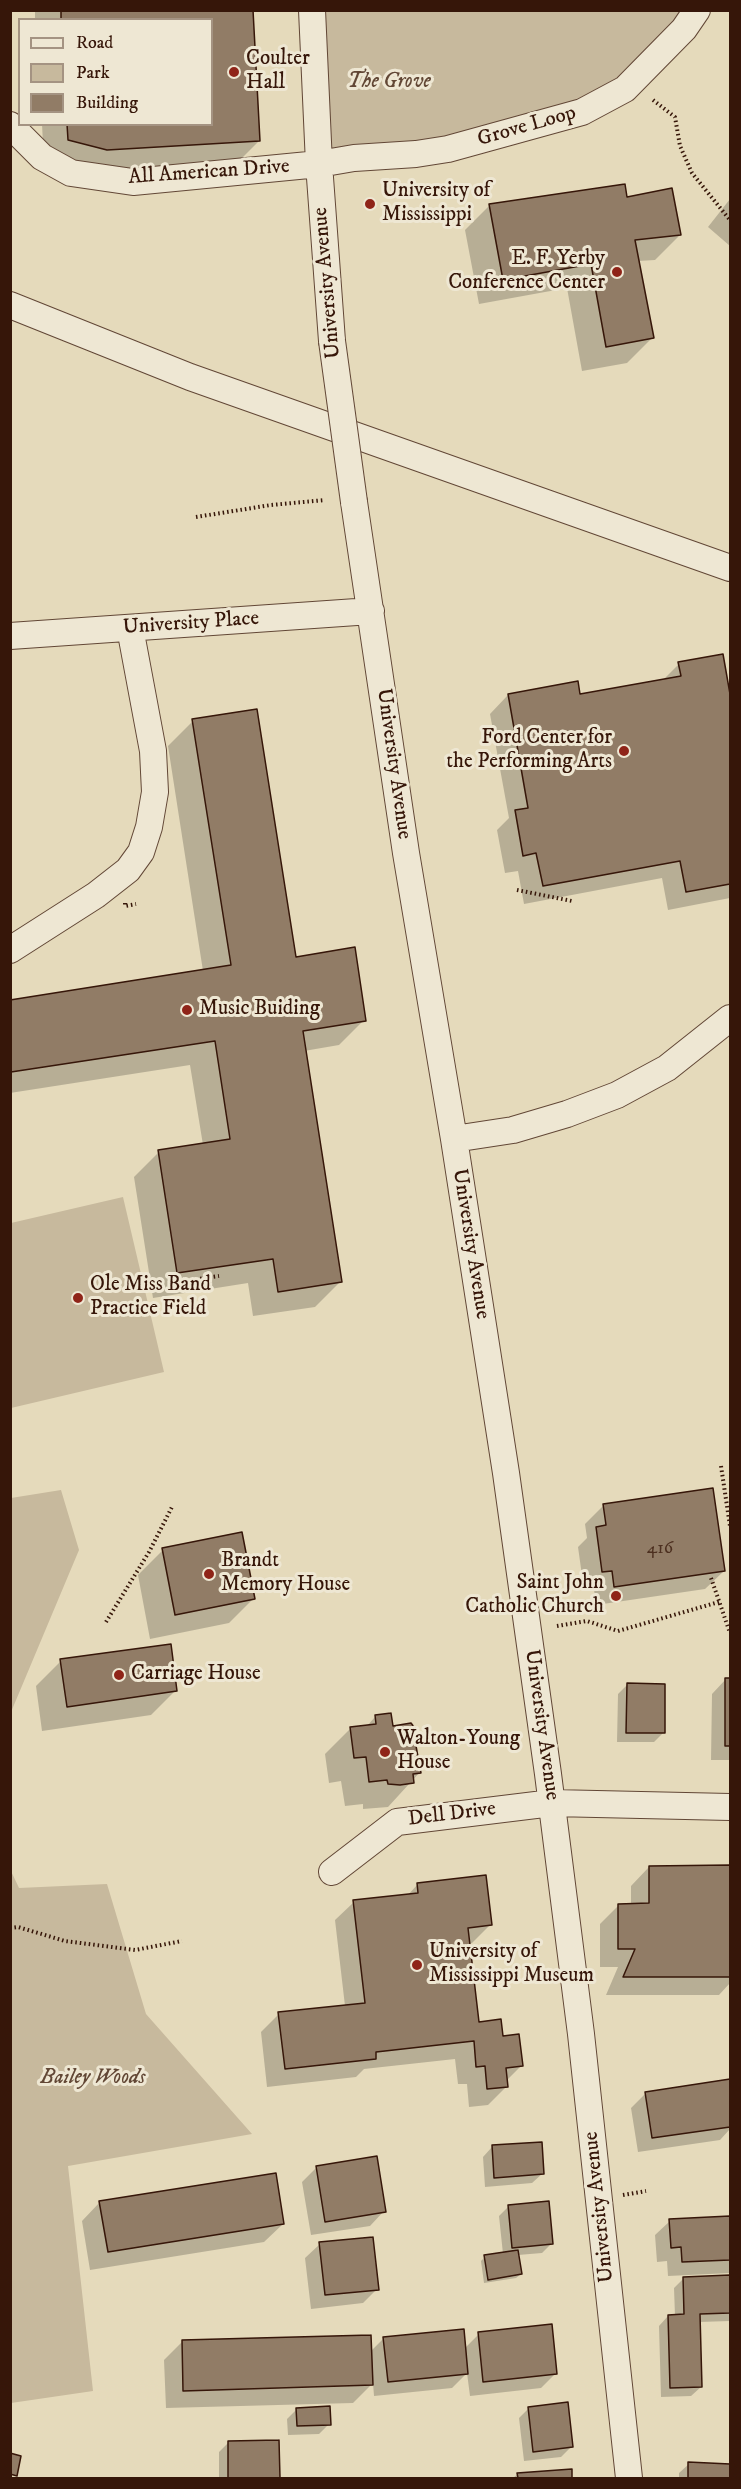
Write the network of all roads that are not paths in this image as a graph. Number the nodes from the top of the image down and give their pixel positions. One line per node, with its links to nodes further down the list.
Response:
1 (312, 10): 4 (street, University Avenue)
2 (697, 10): 4 (street, Grove Loop)
3 (10, 124): 4 (street, All American Drive)
4 (319, 164): 7 (street, University Avenue, bridge)
5 (10, 305): 6 (street)
6 (730, 568)
7 (371, 611): 8 (street, University Place); 12 (street, University Avenue)
8 (130, 628): 9 (street, University Place); 10 (street)
9 (10, 636)
10 (10, 950)
11 (730, 1018): 12 (street)
12 (454, 1139): 13 (street, University Avenue)
13 (552, 1803): 14 (street, Dell Drive); 15 (street, Dell Drive); 16 (street, University Avenue)
14 (730, 1807)
15 (332, 1872)
16 (629, 2478)

